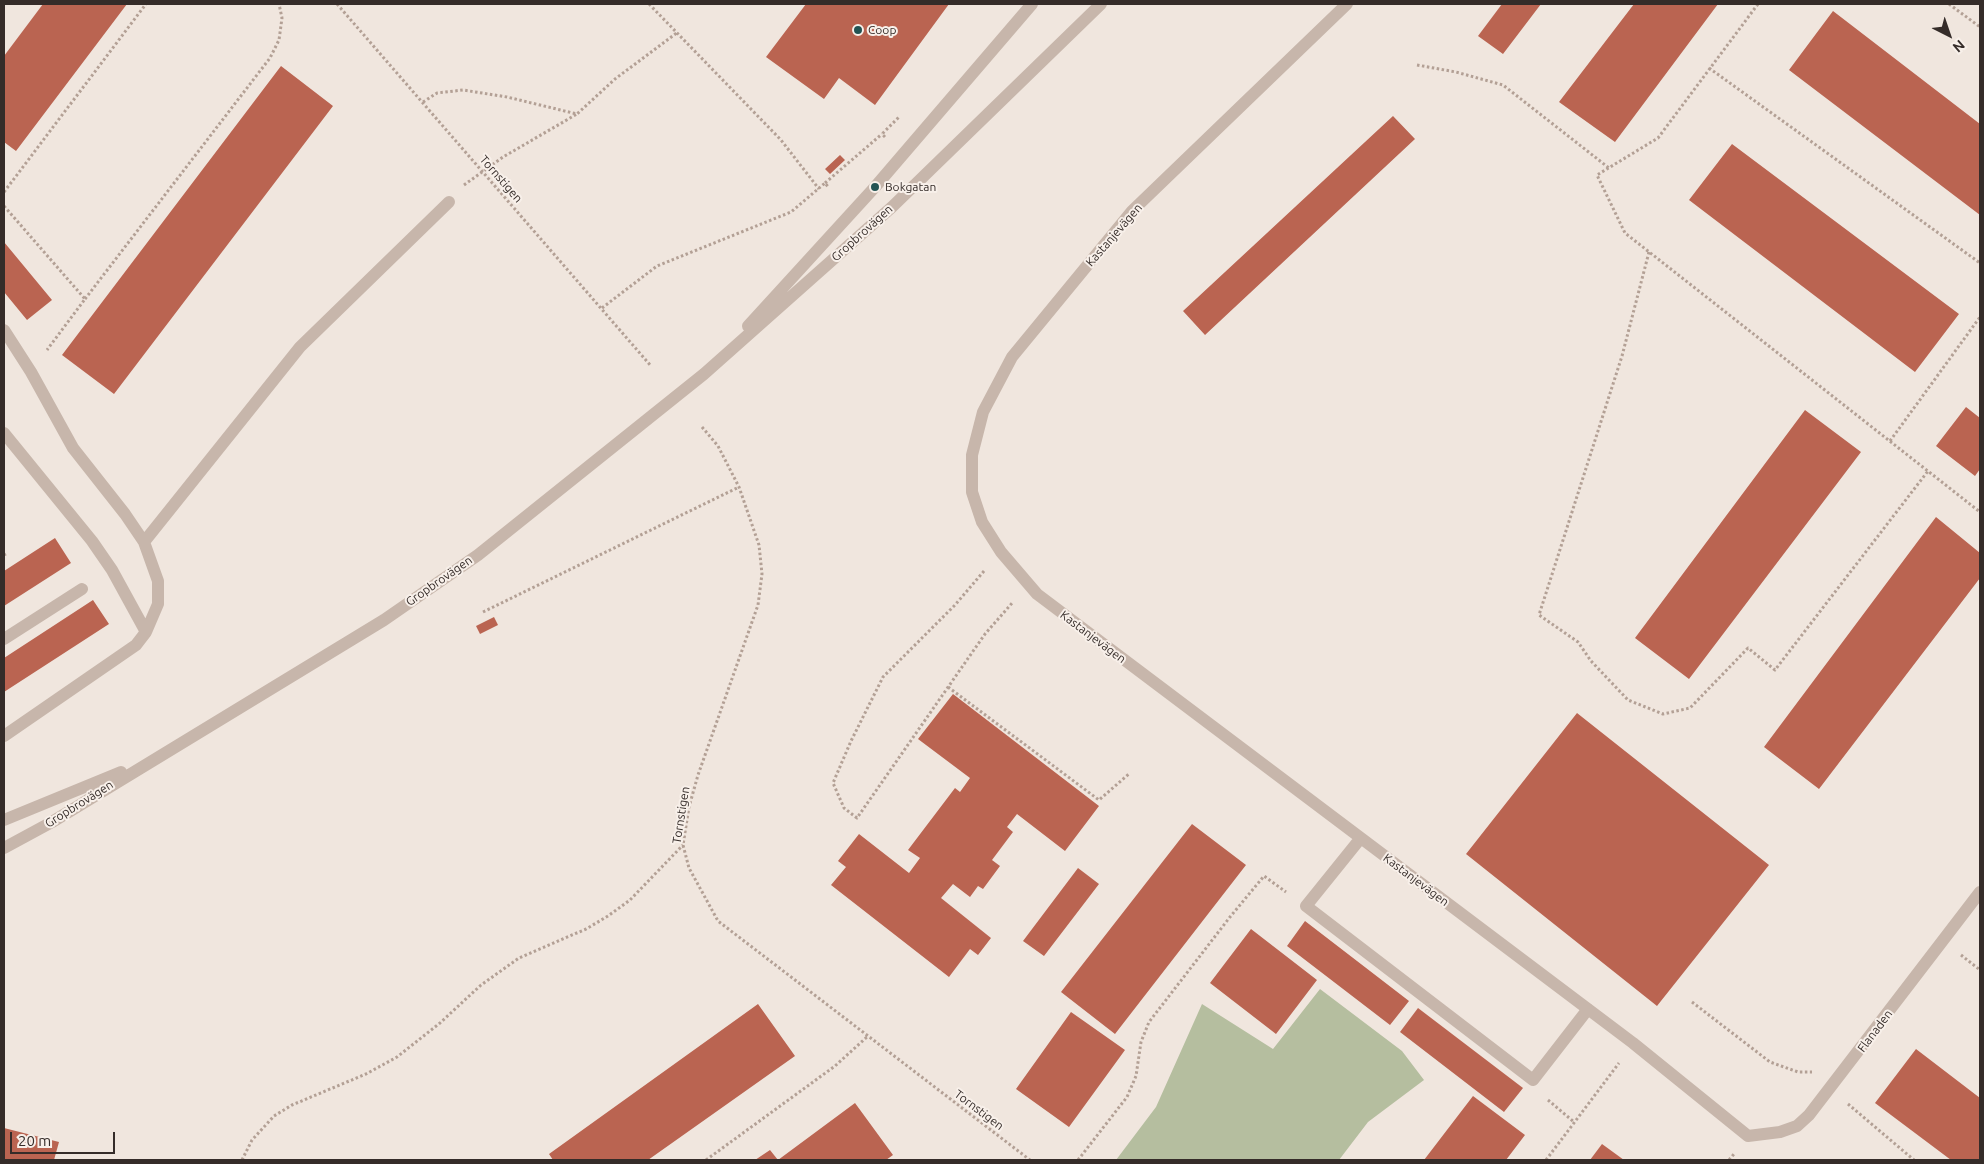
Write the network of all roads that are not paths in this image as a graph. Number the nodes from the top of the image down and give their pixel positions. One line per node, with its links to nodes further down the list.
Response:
1 (1032, 4): 6 (street, Gropbrovägen)
2 (1101, 4): 6 (street, Gropbrovägen)
3 (1347, 4): 15 (street, Kastanjevägen)
4 (449, 202): 8 (street)
5 (4, 330): 8 (street)
6 (704, 374): 13 (street, Gropbrovägen)
7 (4, 433): 10 (street)
8 (144, 542): 10 (street)
9 (82, 589): 11 (street)
10 (146, 632): 12 (street)
11 (4, 639)
12 (4, 736)
13 (154, 758): 14 (street, Gropbrovägen); 16 (street, Gropbrovägen)
14 (4, 820)
15 (1360, 839): 18 (street, Kastanjevägen); 18 (street)
16 (4, 848)
17 (1980, 892): 19 (street, Flanaden)
18 (1588, 1009): 19 (street, Kastanjevägen)
19 (1748, 1136)

